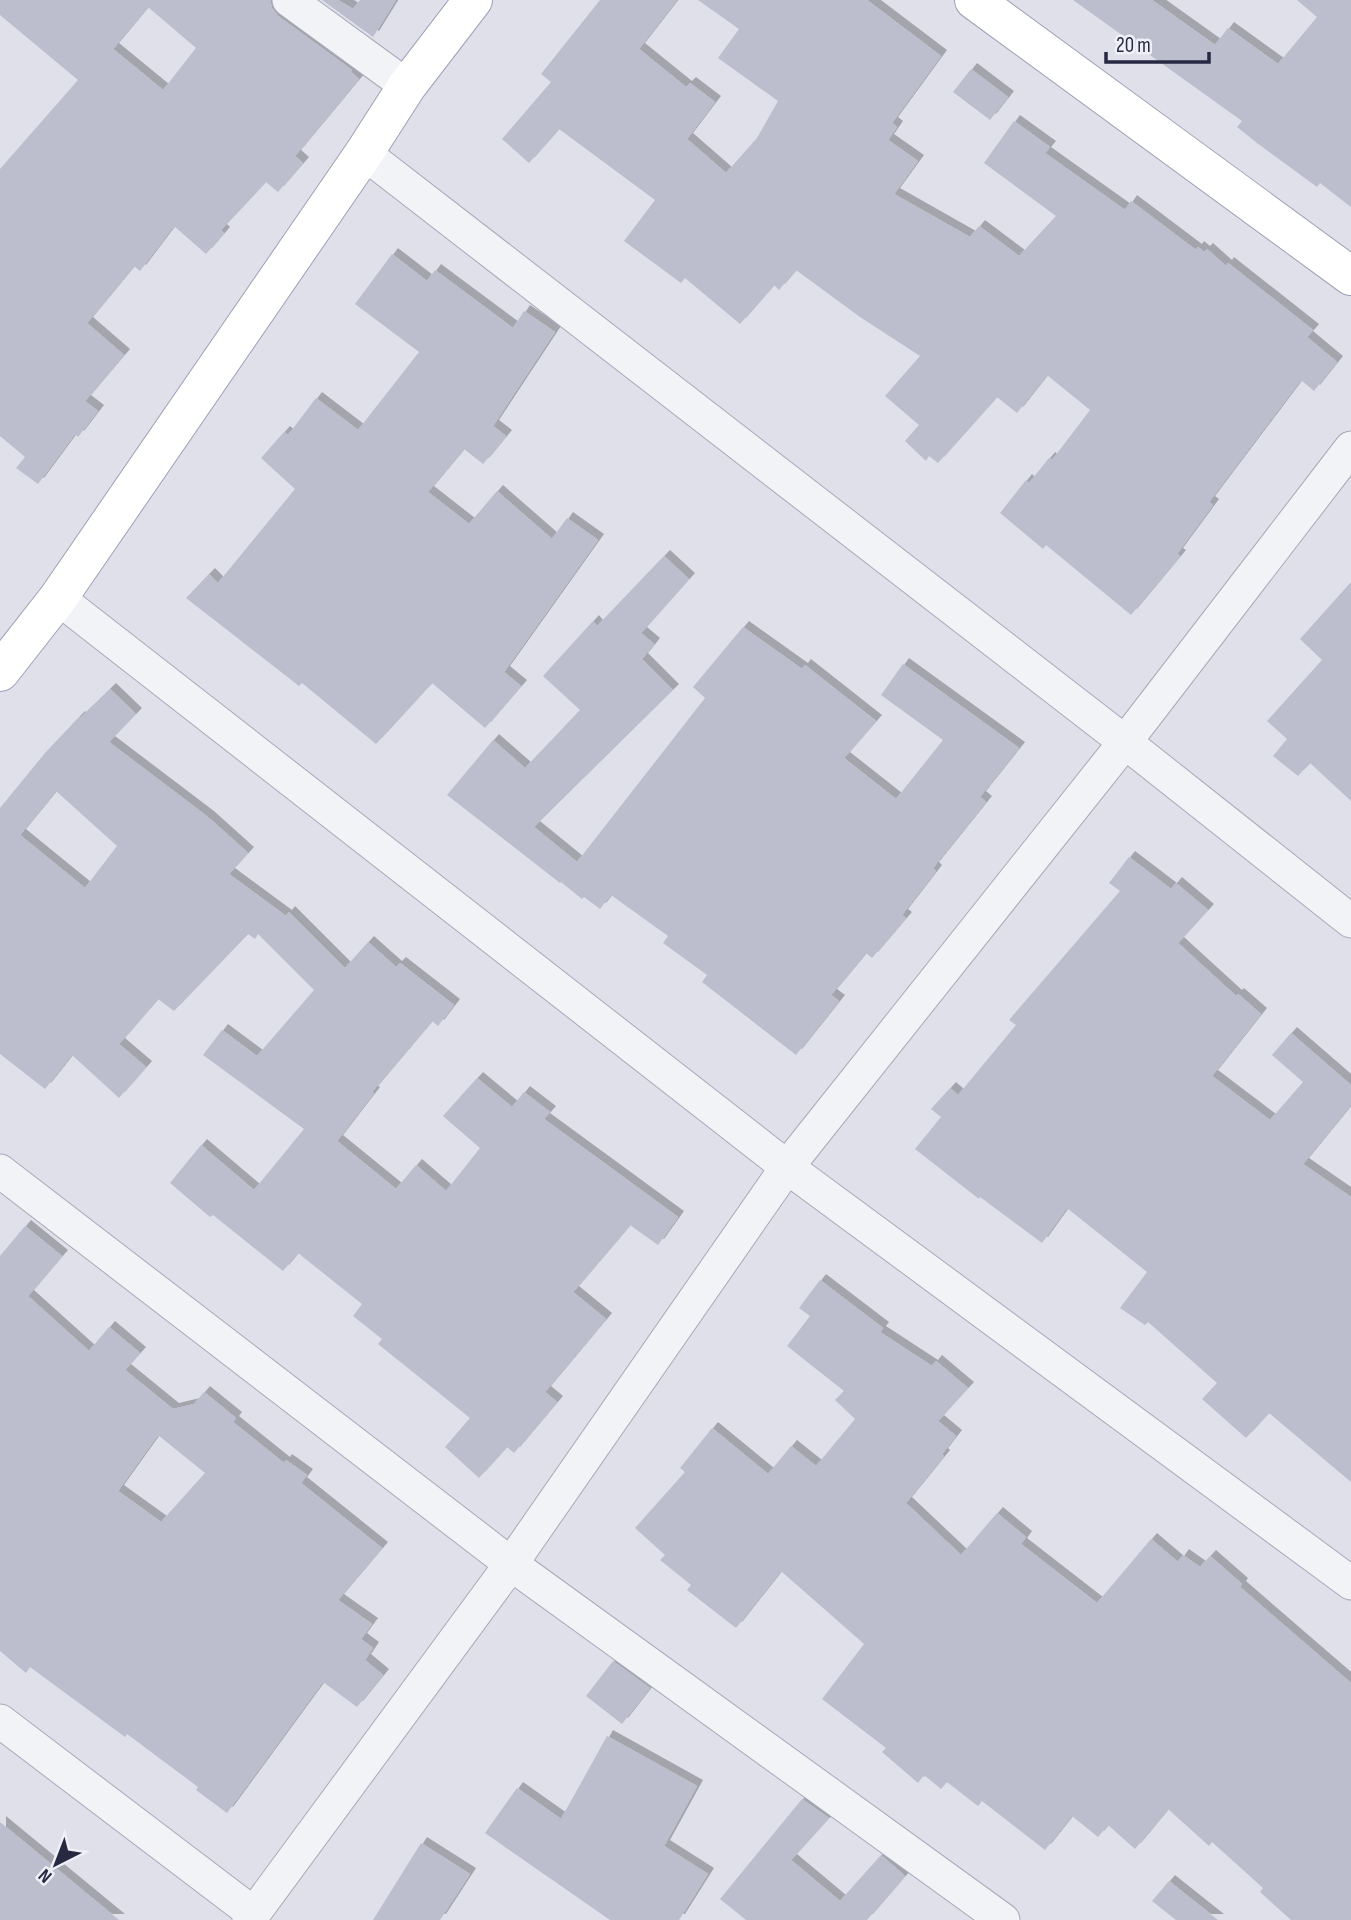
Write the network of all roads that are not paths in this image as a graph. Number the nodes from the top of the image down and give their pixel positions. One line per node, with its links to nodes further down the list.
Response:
1 (289, 0): 4 (street)
2 (473, 0): 4 (main road)
3 (974, 0): 6 (main road)
4 (407, 86): 5 (main road)
5 (364, 153): 8 (main road); 10 (street)
6 (1351, 276)
7 (1351, 447): 10 (street)
8 (58, 598): 9 (main road); 12 (street)
9 (0, 672)
10 (1125, 742): 11 (street); 12 (street)
11 (1351, 921)
12 (787, 1167): 14 (street); 15 (street)
13 (0, 1171): 14 (street)
14 (511, 1564): 17 (street); 18 (street)
15 (1351, 1583)
16 (0, 1721): 17 (street)
17 (252, 1917)
18 (1003, 1920)

